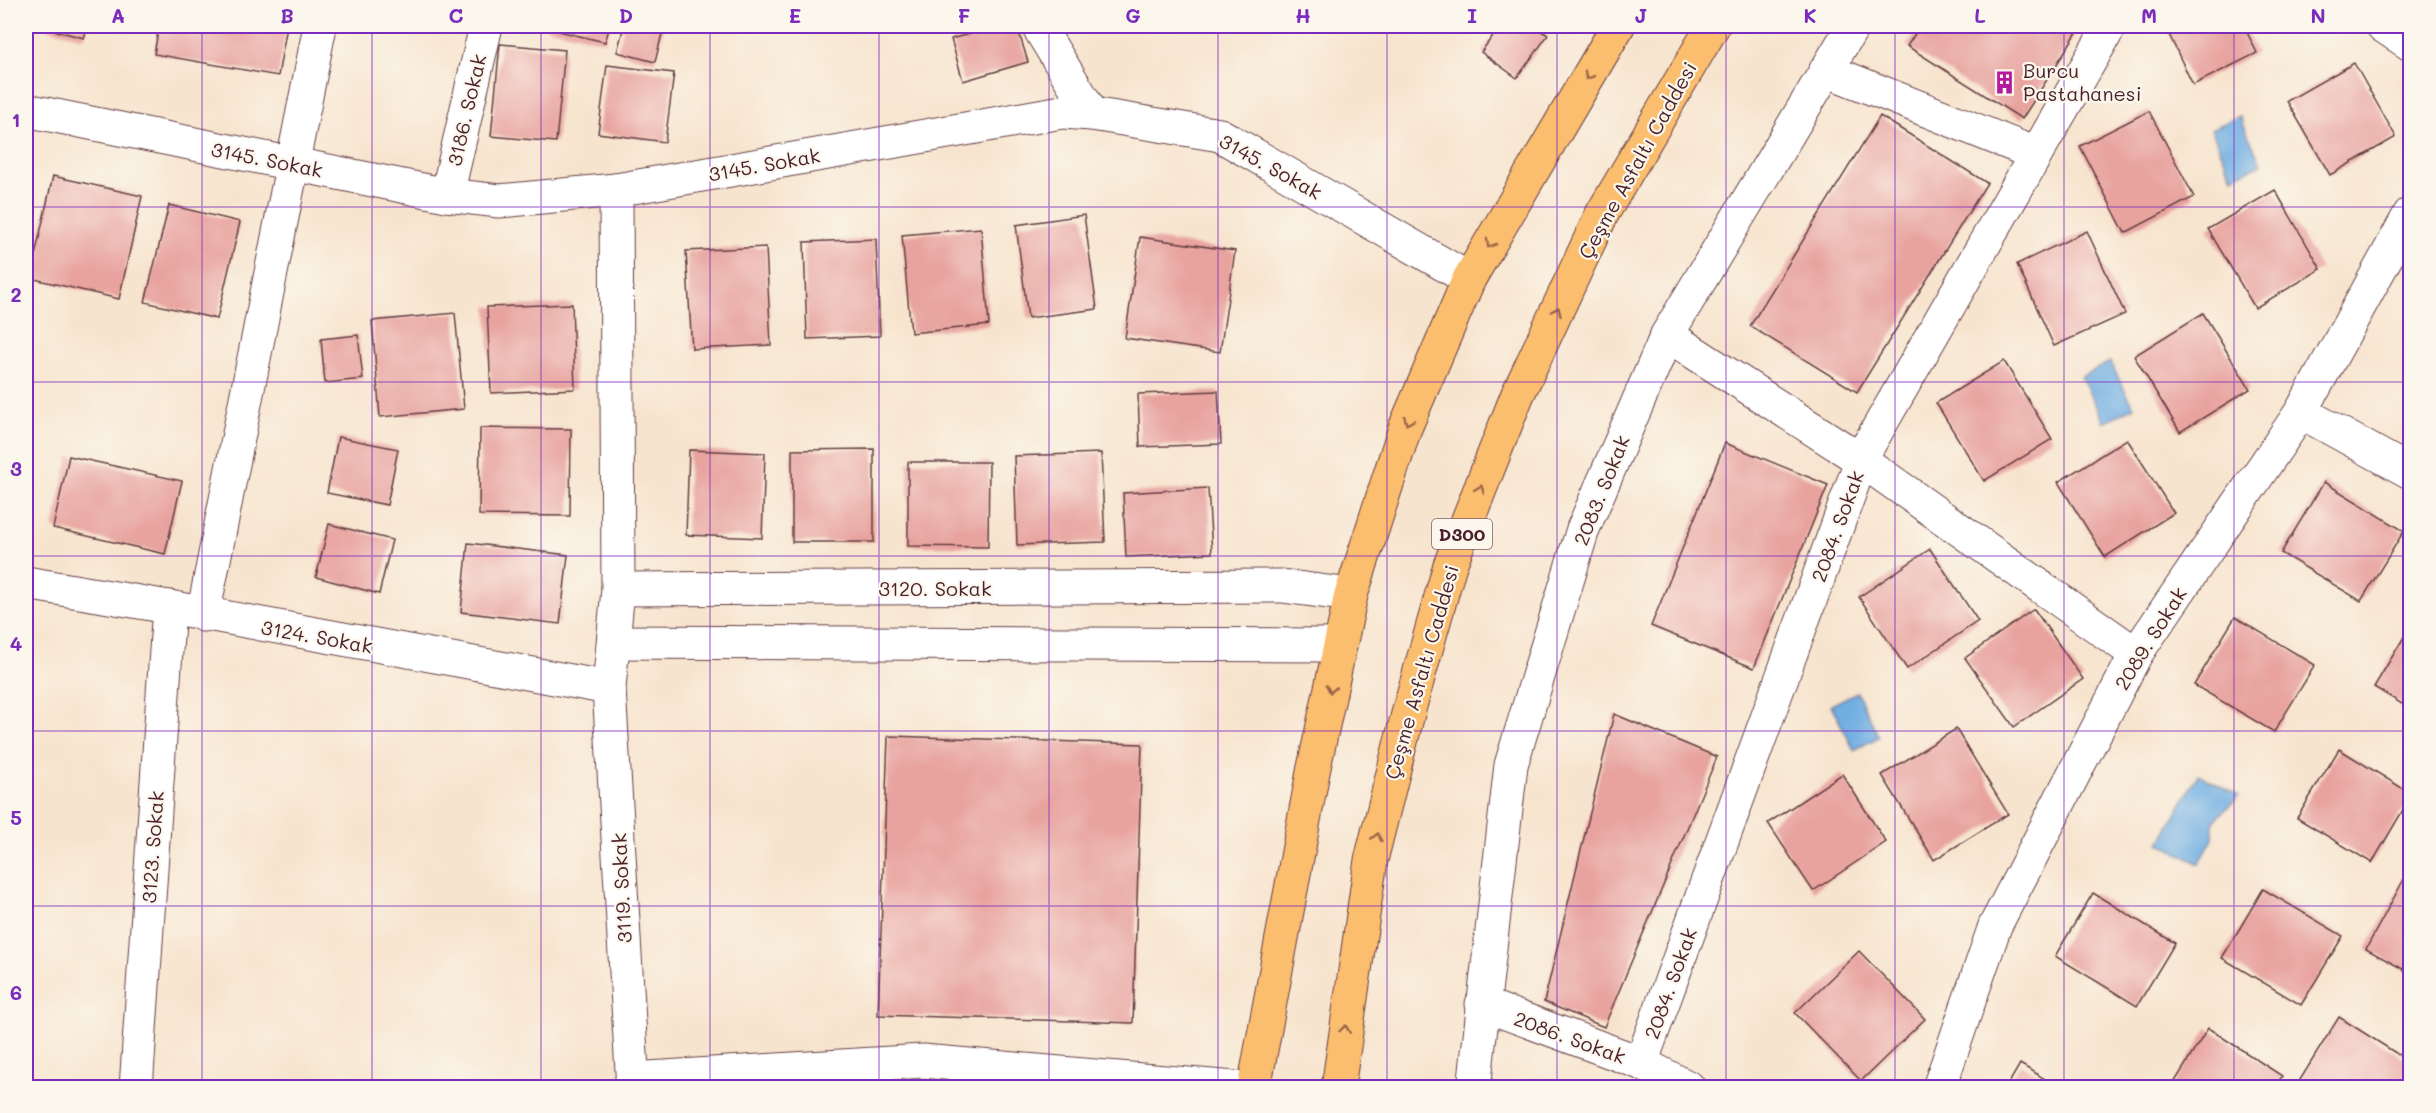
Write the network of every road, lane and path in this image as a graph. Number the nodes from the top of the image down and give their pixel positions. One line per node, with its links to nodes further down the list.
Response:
1 (320, 26): 14 (street)
2 (486, 26): 16 (street, 3186. Sokak)
3 (1038, 26): 12 (street)
4 (1618, 26): 18 (highway, one-way to 18)
5 (1713, 26): 38 (highway, Çeşme Asfaltı Caddesi / D300, one-way to 5)
6 (1853, 26): 10 (street, 2083. Sokak)
7 (2110, 26): 13 (street, 2084. Sokak)
8 (2383, 26): 9 (street)
9 (2410, 44)
10 (1826, 70): 13 (street); 19 (street, 2083. Sokak)
11 (26, 110): 14 (street, 3145. Sokak)
12 (1092, 114): 15 (street, 3145. Sokak); 18 (street, 3145. Sokak)
13 (2036, 154): 21 (street, 2084. Sokak)
14 (293, 165): 16 (street, 3145. Sokak); 27 (street)
15 (616, 190): 16 (street, 3145. Sokak); 24 (street)
16 (447, 195)
17 (2410, 214): 20 (street, 2089. Sokak)
18 (1469, 279): 25 (highway, one-way to 25)
19 (1667, 335): 21 (street); 32 (street, 2083. Sokak)
20 (2301, 412): 22 (street); 30 (street, 2089. Sokak)
21 (1861, 460): 30 (street); 33 (street, 2084. Sokak)
22 (2410, 472)
23 (26, 583): 26 (street, 3124. Sokak)
24 (618, 589): 25 (street, 3120. Sokak); 28 (street)
25 (1351, 595): 29 (highway)
26 (170, 607): 27 (street, 3124. Sokak); 35 (street, 3123. Sokak)
27 (203, 615): 31 (street, 3124. Sokak)
28 (614, 642): 29 (street); 31 (street)
29 (1340, 645): 37 (highway, one-way to 37)
30 (2136, 654): 41 (street, 2089. Sokak)
31 (609, 688): 34 (street, 3119. Sokak)
32 (1482, 1004): 33 (street, 2086. Sokak); 39 (street, 2083. Sokak)
33 (1641, 1063): 40 (street, 2086. Sokak)
34 (633, 1083): 36 (street)
35 (136, 1088)
36 (1235, 1088)
37 (1254, 1088)
38 (1338, 1088)
39 (1474, 1088)
40 (1689, 1088)
41 (1939, 1088)

